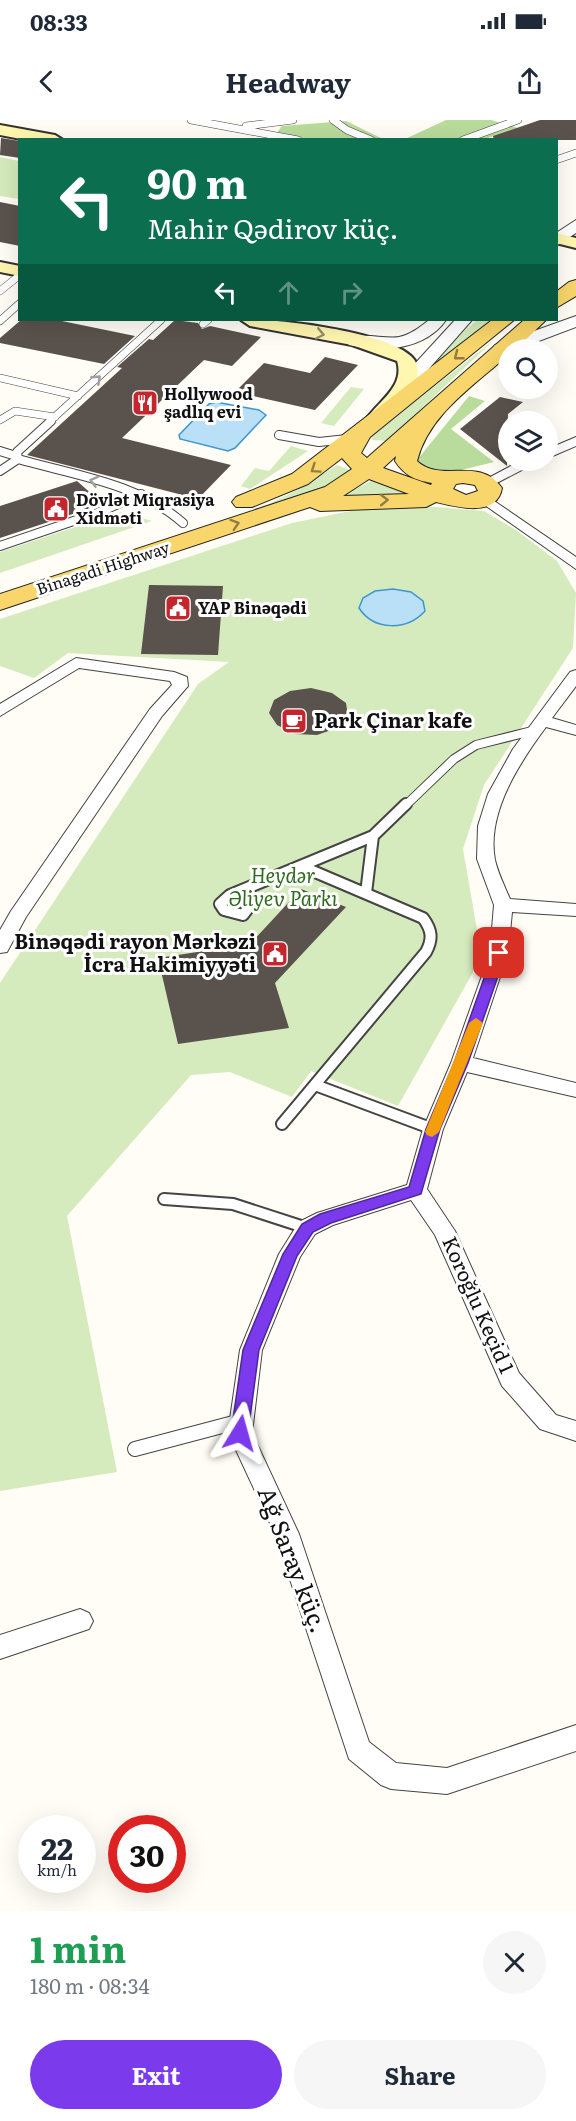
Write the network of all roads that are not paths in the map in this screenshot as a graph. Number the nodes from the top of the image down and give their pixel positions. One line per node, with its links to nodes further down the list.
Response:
1 (191, 120): 5 (lane)
2 (293, 120): 5 (lane)
3 (333, 120): 9 (lane)
4 (518, 120): 10 (lane)
5 (234, 128): 8 (lane)
6 (0, 130): 7 (main road)
7 (44, 138)
8 (287, 138)
9 (366, 138)
10 (468, 138)
11 (576, 153): 12 (lane)
12 (558, 158)
13 (576, 225): 14 (street)
14 (562, 240)
15 (573, 265): 17 (main road)
16 (8, 270): 19 (lane)
17 (558, 276)
18 (576, 286): 20 (main road)
19 (0, 291)
20 (558, 300)
21 (18, 305): 22 (lane)
22 (0, 321)
23 (160, 321): 36 (lane, one-way to 23)
24 (255, 321): 32 (main road, one-way to 32)
25 (437, 321): 32 (street)
26 (463, 321): 35 (street)
27 (503, 321): 40 (main road, Binagadi Highway, one-way to 40)
28 (535, 321): 30 (main road, Binagadi Highway)
29 (576, 321): 31 (street)
30 (513, 339)
31 (528, 339)
32 (349, 340): 35 (main road)
33 (498, 352): 38 (main road, Binagadi Highway)
34 (0, 378): 36 (lane)
35 (405, 385): 40 (main road)
36 (78, 396): 37 (lane)
37 (55, 417): 39 (lane); 45 (lane)
38 (425, 418): 46 (main road, Binagadi Highway); 50 (main road)
39 (0, 420)
40 (366, 429): 41 (lane); 46 (main road); 52 (main road, Binagadi Highway, one-way to 52)
41 (279, 435)
42 (576, 441): 43 (street)
43 (558, 449)
44 (0, 451): 45 (lane)
45 (17, 458): 47 (lane); 49 (lane, one-way to 45)
46 (367, 470): 50 (main road); 51 (main road, Binagadi Highway)
47 (0, 471)
48 (515, 471): 50 (street)
49 (141, 494): 52 (lane); 53 (lane)
50 (471, 496): 51 (main road, one-way to 50); 54 (street)
51 (284, 510): 56 (main road, Binagadi Highway, one-way to 51)
52 (183, 523): 55 (main road, Binagadi Highway)
53 (0, 546)
54 (574, 560)
55 (0, 584)
56 (0, 602)
57 (576, 675): 59 (street)
58 (0, 711): 67 (street)
59 (540, 725): 60 (street); 61 (lane); 65 (street)
60 (576, 730)
61 (373, 836): 62 (lane); 64 (lane)
62 (301, 866): 63 (lane); 64 (lane)
63 (243, 890)
64 (366, 893): 69 (lane)
65 (503, 905): 66 (street); 68 (street)
66 (576, 910)
67 (0, 947)
68 (461, 1063): 70 (street); 72 (street)
69 (315, 1085): 71 (lane); 72 (lane)
70 (576, 1090)
71 (282, 1124)
72 (433, 1129): 73 (street)
73 (416, 1190): 75 (street); 77 (street, Koroğlu Keçid 1)
74 (164, 1199): 75 (lane)
75 (307, 1228): 76 (street, Ağ Saray küç.)
76 (241, 1420): 78 (lane); 81 (street, Ağ Saray küç.)
77 (576, 1431)
78 (135, 1449)
79 (80, 1622): 80 (street)
80 (0, 1647)
81 (576, 1738)

